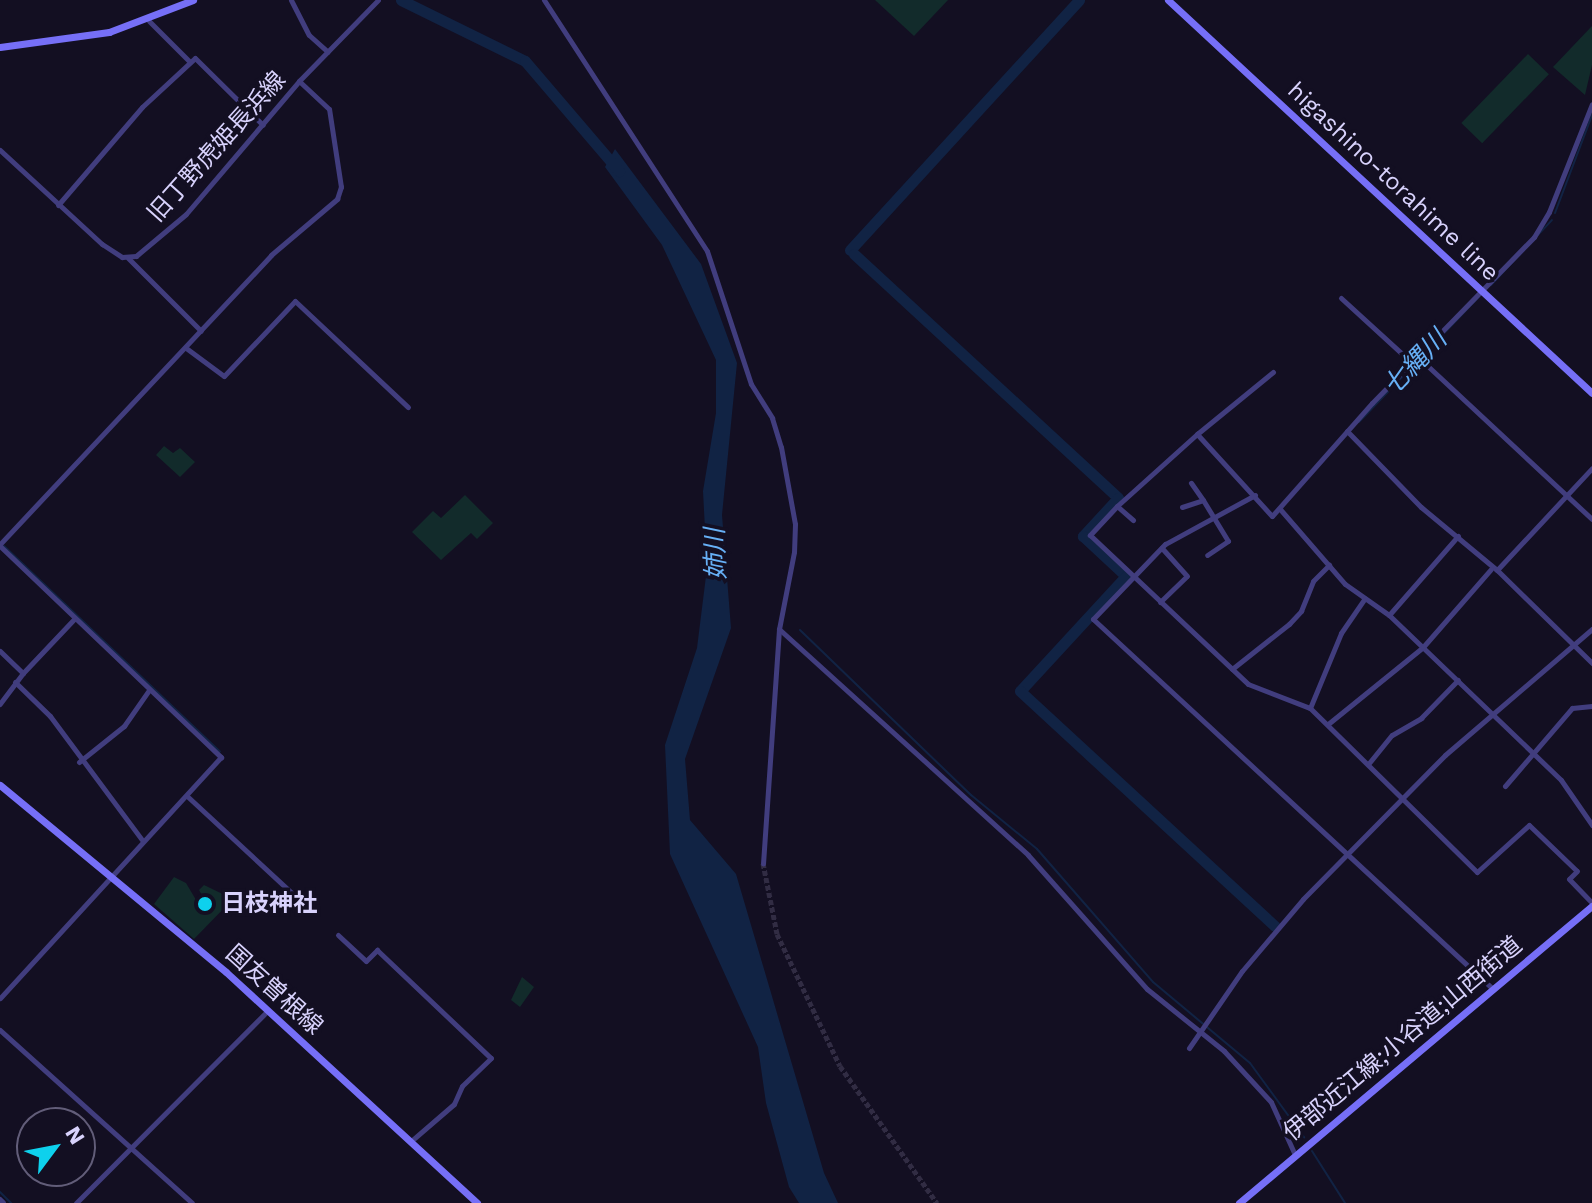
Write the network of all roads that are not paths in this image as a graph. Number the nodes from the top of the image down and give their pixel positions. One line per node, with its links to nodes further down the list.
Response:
1 (193, 0): 6 (main road)
2 (291, 0): 8 (street)
3 (378, 0): 8 (street, 旧丁野虎姫長浜線)
4 (544, 0): 49 (street)
5 (1168, 0): 16 (main road, higashino-torahime line)
6 (149, 21): 7 (main road); 9 (street)
7 (0, 47)
8 (328, 52): 10 (street, 旧丁野虎姫長浜線)
9 (190, 62): 12 (street); 14 (street)
10 (299, 81): 12 (street, 旧丁野虎姫長浜線); 18 (street)
11 (1592, 104): 16 (street)
12 (263, 125): 15 (street, 旧丁野虎姫長浜線)
13 (0, 150): 14 (street)
14 (58, 205): 15 (street)
15 (128, 258): 18 (street)
16 (1480, 290): 20 (street); 23 (main road, higashino-torahime line)
17 (1341, 298): 21 (street)
18 (201, 331): 19 (street)
19 (186, 348): 24 (street); 39 (street)
20 (1417, 356): 21 (street); 30 (street)
21 (1411, 362): 25 (street)
22 (1273, 372): 26 (street)
23 (1592, 393)
24 (408, 407)
25 (1347, 431): 34 (street); 38 (street)
26 (1197, 434): 29 (street); 32 (street)
27 (1592, 468): 30 (street)
28 (1191, 483): 31 (street)
29 (1255, 495): 34 (street); 37 (street)
30 (1567, 495): 35 (street); 43 (street)
31 (1203, 500): 33 (street); 37 (street)
32 (1117, 506): 36 (street); 44 (street)
33 (1182, 507)
34 (1280, 509): 42 (street)
35 (1592, 519)
36 (1133, 520)
37 (1215, 521): 40 (street); 41 (street)
38 (1458, 536): 43 (street); 47 (street)
39 (0, 545): 48 (street)
40 (1162, 548): 44 (street); 46 (street)
41 (1207, 555)
42 (1329, 565): 45 (street); 55 (street)
43 (1494, 570): 51 (street); 52 (street)
44 (1133, 576): 46 (street); 74 (street)
45 (1365, 598): 47 (street); 62 (street)
46 (1160, 602): 55 (street)
47 (1389, 615): 51 (street)
48 (74, 619): 56 (street); 59 (street)
49 (779, 629): 75 (street); 84 (street)
50 (1592, 629): 52 (street)
51 (1423, 647): 57 (street); 64 (street)
52 (1575, 649): 54 (street); 63 (street)
53 (0, 651): 56 (street)
54 (1592, 663)
55 (1232, 669): 62 (street)
56 (23, 673): 58 (street)
57 (1458, 680): 63 (street); 67 (street)
58 (15, 682): 60 (street); 66 (street)
59 (149, 690): 66 (street); 70 (street)
60 (0, 704)
61 (1592, 706): 65 (street)
62 (1310, 708): 64 (street)
63 (1494, 713): 65 (street); 71 (street)
64 (1328, 724): 67 (street)
65 (1535, 755): 69 (street); 72 (street)
66 (79, 762): 73 (street)
67 (1369, 763): 71 (street)
68 (0, 785): 76 (main road, 国友曽根線)
69 (1505, 786)
70 (187, 796): 73 (street); 77 (street)
71 (1404, 797): 74 (street); 78 (street)
72 (1592, 825)
73 (142, 840): 76 (street)
74 (1349, 853): 80 (street); 84 (street)
75 (763, 863)
76 (113, 879): 81 (street); 82 (main road, 国友曽根線)
77 (295, 896)
78 (1592, 904): 80 (main road, 伊部近江線;小谷道;山西街道)
79 (338, 935): 86 (street)
80 (1493, 989): 88 (main road, 伊部近江線;小谷道;山西街道)
81 (0, 998)
82 (268, 1010): 86 (main road, 国友曽根線); 87 (street)
83 (0, 1030): 87 (street)
84 (1200, 1031): 85 (street); 88 (street)
85 (1189, 1048)
86 (410, 1142): 91 (main road, 国友曽根線)
87 (131, 1148): 89 (street); 90 (street)
88 (1295, 1155): 92 (main road, 伊部近江線;小谷道;山西街道)
89 (76, 1203)
90 (192, 1203)
91 (477, 1203)
92 (1239, 1203)

